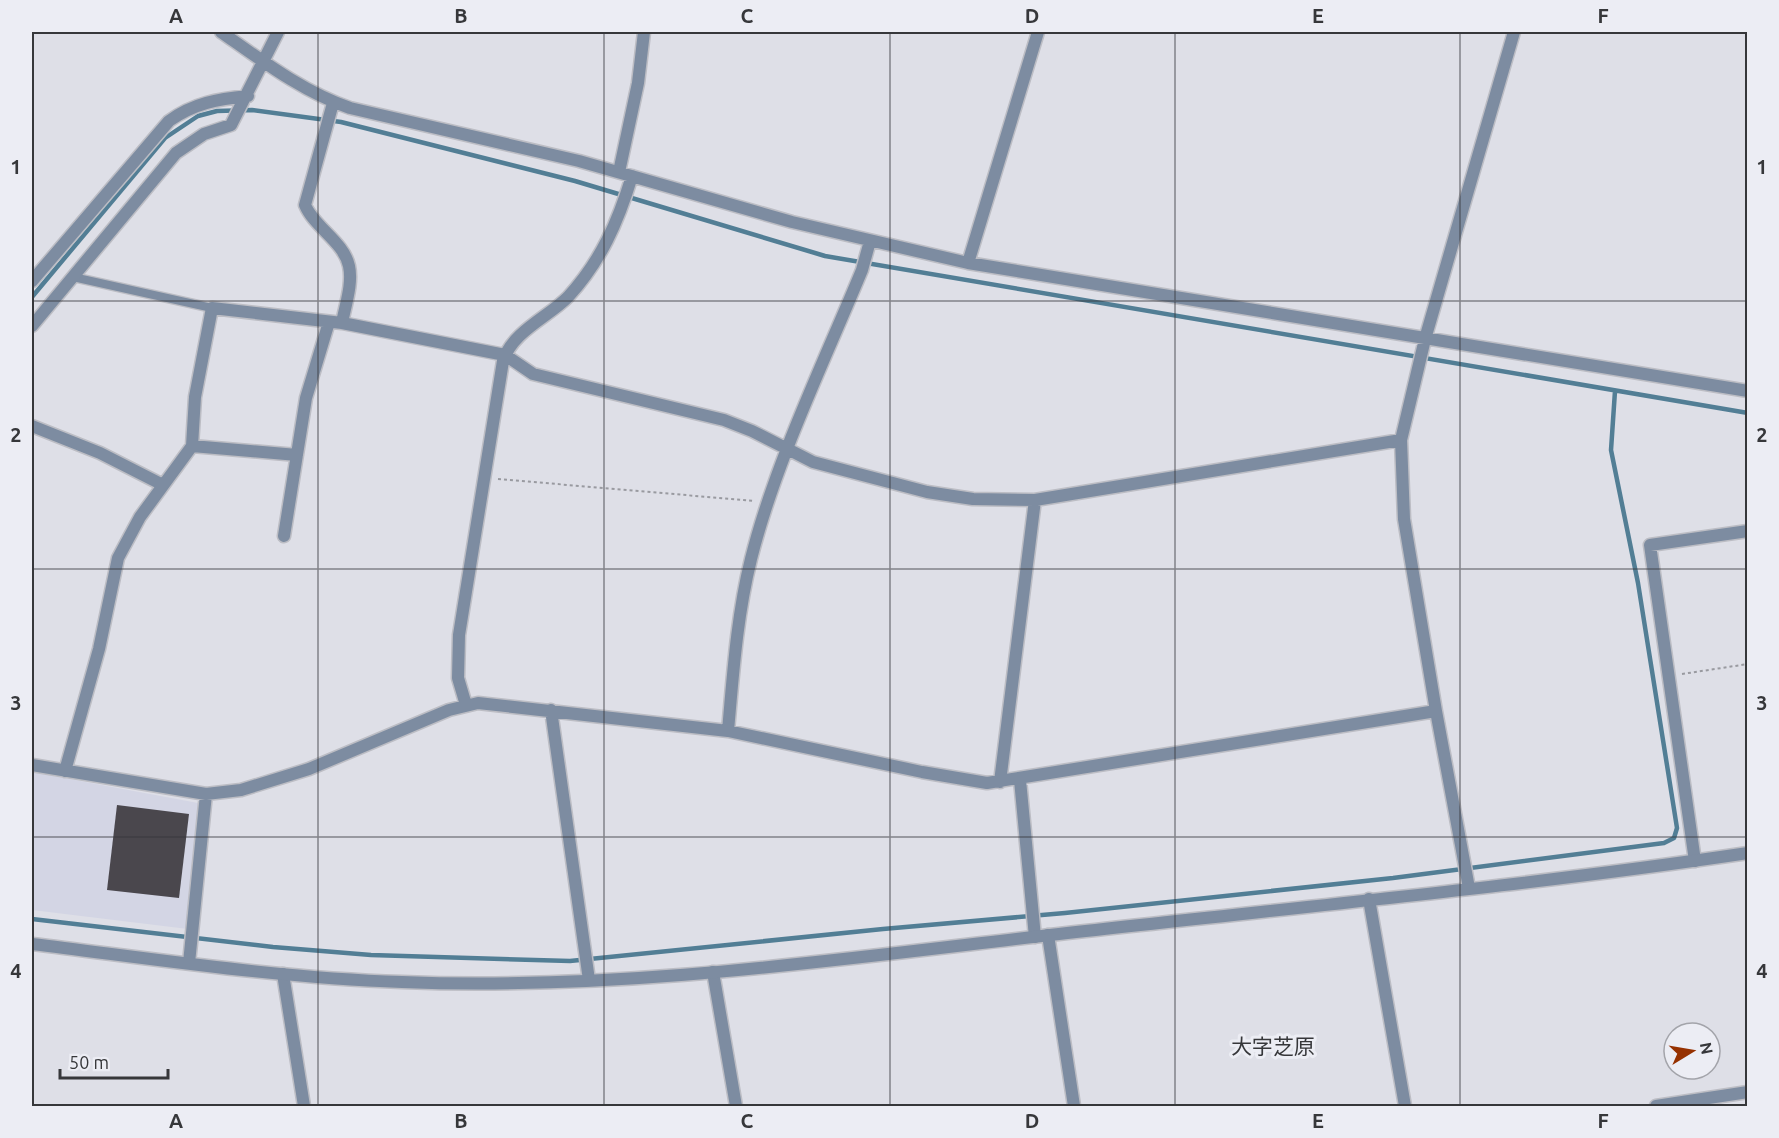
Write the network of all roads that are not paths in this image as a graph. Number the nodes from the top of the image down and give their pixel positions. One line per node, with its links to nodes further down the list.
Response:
1 (220, 32): 6 (street)
2 (278, 32): 6 (street)
3 (644, 32): 9 (street)
4 (1038, 32): 12 (street)
5 (1514, 32): 19 (street)
6 (263, 62): 7 (street); 8 (street)
7 (246, 99): 13 (street); 14 (street)
8 (332, 106): 9 (street); 17 (street)
9 (619, 172): 10 (street)
10 (630, 181): 11 (street); 20 (street)
11 (869, 246): 12 (street); 25 (street)
12 (968, 263): 19 (street)
13 (73, 277): 15 (lane); 18 (street)
14 (32, 281)
15 (212, 308): 16 (street); 24 (street)
16 (329, 322): 17 (street); 26 (street)
17 (342, 324): 20 (street)
18 (32, 326)
19 (1425, 341): 21 (street); 23 (street)
20 (505, 355): 25 (street); 31 (street)
21 (1748, 391)
22 (32, 426): 27 (street)
23 (1401, 440): 28 (street); 33 (street)
24 (192, 446): 26 (street); 27 (street)
25 (788, 450): 28 (street); 34 (street)
26 (297, 455): 30 (street)
27 (163, 485): 36 (street)
28 (1035, 500): 38 (street)
29 (1748, 531): 41 (street)
30 (284, 536)
31 (466, 705): 32 (street); 39 (street)
32 (551, 710): 34 (street); 50 (street)
33 (1436, 711): 37 (street); 42 (street)
34 (728, 731): 38 (street)
35 (32, 765): 36 (street)
36 (65, 771): 39 (street)
37 (1020, 780): 38 (street); 45 (street)
38 (1000, 782)
39 (206, 794): 47 (street)
40 (1748, 853): 41 (street)
41 (1695, 861): 42 (street)
42 (1469, 888): 43 (street)
43 (1369, 899): 44 (street); 55 (street)
44 (1048, 935): 45 (street); 54 (street)
45 (1035, 937): 48 (street)
46 (32, 944): 47 (street)
47 (189, 963): 49 (street)
48 (713, 972): 50 (street); 53 (street)
49 (283, 974): 50 (street); 52 (street)
50 (589, 981)
51 (1748, 1092): 56 (street)
52 (304, 1107)
53 (736, 1107)
54 (1074, 1107)
55 (1405, 1107)
56 (1656, 1107)

